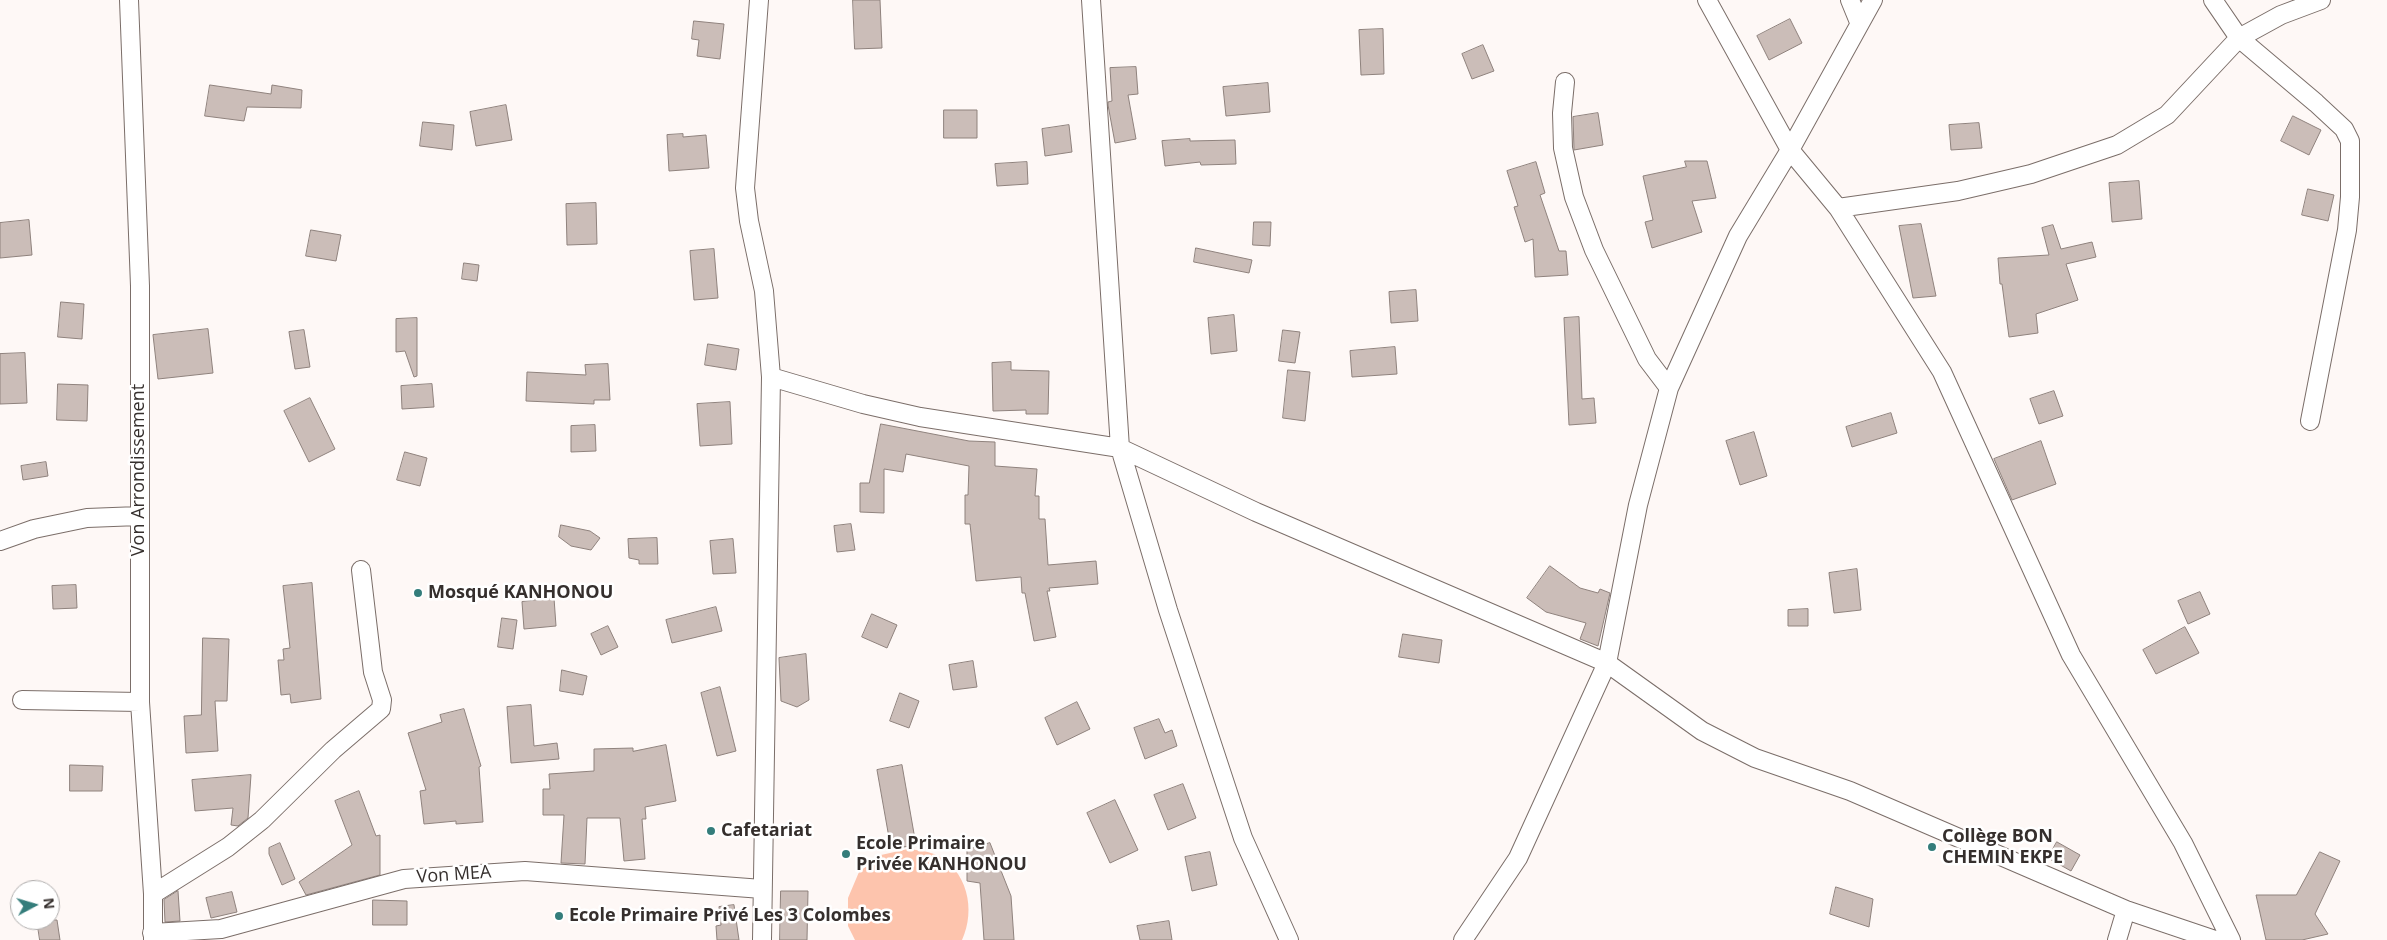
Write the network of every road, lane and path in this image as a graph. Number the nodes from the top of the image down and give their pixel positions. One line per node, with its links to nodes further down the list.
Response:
1 (129, 0): 18 (street, Von Arrondissement)
2 (759, 0): 14 (street)
3 (1092, 0): 17 (street)
4 (1707, 0): 12 (street)
5 (1850, 0): 9 (street)
6 (1873, 0): 9 (street)
7 (2213, 0): 10 (street)
8 (2321, 0): 10 (street)
9 (1859, 22): 12 (street)
10 (2239, 38): 13 (street); 16 (street)
11 (1564, 82): 15 (street)
12 (1790, 150): 13 (street); 15 (street)
13 (1838, 208): 33 (street)
14 (770, 378): 17 (street); 24 (street)
15 (1669, 388): 21 (street)
16 (2310, 421)
17 (1120, 448): 21 (street); 29 (street)
18 (139, 516): 19 (street); 23 (street, Von Arrondissement)
19 (0, 541)
20 (361, 570): 25 (street)
21 (1607, 663): 26 (street); 30 (street)
22 (22, 700): 23 (street)
23 (140, 702): 25 (street, Von Arrondissement)
24 (762, 889): 27 (street, Von MEA); 28 (street)
25 (153, 894): 27 (street, Von Arrondissement)
26 (2126, 910): 31 (street); 32 (street)
27 (153, 937)
28 (762, 940)
29 (1290, 940)
30 (1463, 940)
31 (2117, 940)
32 (2216, 940)
33 (2231, 940)

